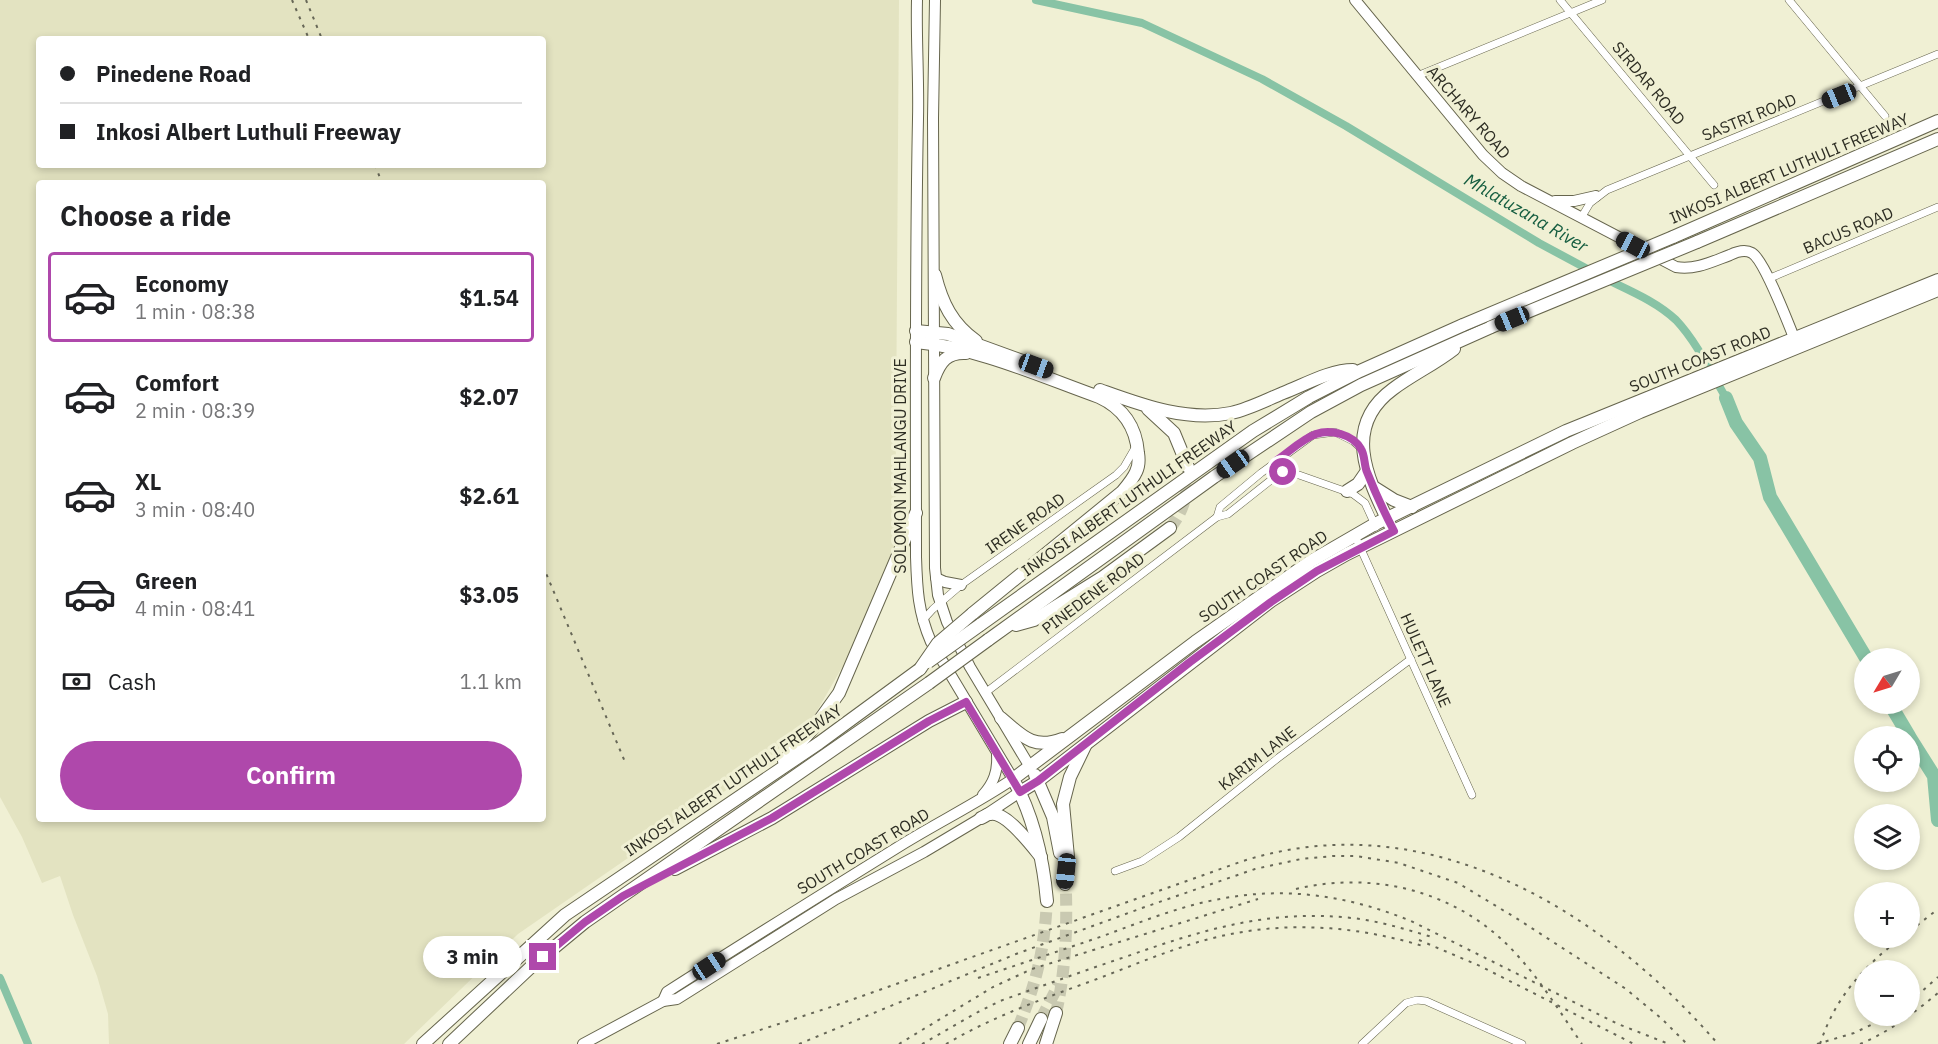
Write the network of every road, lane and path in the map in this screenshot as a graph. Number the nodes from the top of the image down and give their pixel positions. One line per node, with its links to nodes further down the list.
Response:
1 (917, 0): 24 (main road, SOLOMON MAHLANGU DRIVE)
2 (935, 0): 20 (main road, SOLOMON MAHLANGU DRIVE)
3 (1355, 0): 9 (main road, ARCHARY ROAD)
4 (1560, 0): 7 (street, SIRDAR ROAD)
5 (1602, 0): 7 (street)
6 (1789, 0): 10 (street)
7 (1571, 13): 9 (street); 14 (street, SIRDAR ROAD)
8 (1938, 54): 10 (street, SASTRI ROAD)
9 (1418, 76): 17 (main road, ARCHARY ROAD)
10 (1861, 87): 11 (street); 14 (street, SASTRI ROAD)
11 (1885, 116)
12 (1938, 121): 30 (highway, INKOSI ALBERT LUTHULI FREEWAY, bridge)
13 (1938, 140): 25 (highway, INKOSI ALBERT LUTHULI FREEWAY, bridge)
14 (1689, 155): 15 (street, SIRDAR ROAD); 16 (street, SASTRI ROAD)
15 (1714, 185)
16 (1596, 196): 17 (main road); 19 (street)
17 (1543, 198): 19 (main road, ARCHARY ROAD)
18 (1938, 207): 21 (street, BACUS ROAD)
19 (1581, 218): 21 (main road, ARCHARY ROAD)
20 (935, 275): 26 (main road, SOLOMON MAHLANGU DRIVE); 28 (highway)
21 (1768, 279): 27 (main road)
22 (1938, 280): 27 (highway, SOUTH COAST ROAD)
23 (1938, 290): 27 (highway, SOUTH COAST ROAD)
24 (916, 337): 26 (highway); 47 (main road, SOLOMON MAHLANGU DRIVE)
25 (1469, 337): 35 (highway); 59 (highway, INKOSI ALBERT LUTHULI FREEWAY)
26 (935, 338): 28 (highway); 29 (highway); 31 (main road, SOLOMON MAHLANGU DRIVE)
27 (1796, 344): 33 (highway, SOUTH COAST ROAD)
28 (993, 350): 32 (highway)
29 (973, 353): 31 (highway); 34 (highway)
30 (1360, 370): 32 (highway); 64 (highway, INKOSI ALBERT LUTHULI FREEWAY, bridge)
31 (934, 378): 55 (main road, SOLOMON MAHLANGU DRIVE)
32 (1145, 406): 37 (highway)
33 (1638, 407): 40 (highway, SOUTH COAST ROAD); 43 (highway, SOUTH COAST ROAD)
34 (1138, 443): 56 (street, IRENE ROAD); 64 (highway, bridge)
35 (1362, 449): 36 (street, PINEDENE ROAD); 38 (highway)
36 (1277, 460): 39 (street); 48 (street, PINEDENE ROAD)
37 (1188, 467)
38 (1367, 471): 41 (highway); 44 (highway)
39 (1286, 474): 44 (street); 48 (street, PINEDENE ROAD)
40 (1472, 479): 42 (highway, SOUTH COAST ROAD); 43 (highway)
41 (1374, 487): 46 (highway); 49 (highway)
42 (1454, 488): 45 (highway); 46 (highway, SOUTH COAST ROAD)
43 (1478, 490): 45 (highway, SOUTH COAST ROAD)
44 (1347, 491): 50 (street)
45 (1460, 499): 52 (highway, SOUTH COAST ROAD)
46 (1412, 507): 49 (highway, SOUTH COAST ROAD)
47 (916, 513): 58 (main road, SOLOMON MAHLANGU DRIVE); 72 (highway)
48 (1217, 517): 65 (street, PINEDENE ROAD)
49 (1387, 518): 50 (highway, SOUTH COAST ROAD); 52 (highway)
50 (1375, 524): 53 (street); 54 (highway, SOUTH COAST ROAD)
51 (1170, 528): 59 (highway)
52 (1394, 531): 53 (highway, SOUTH COAST ROAD)
53 (1381, 537): 54 (highway, SOUTH COAST ROAD)
54 (1358, 541): 60 (highway, SOUTH COAST ROAD); 63 (street, HULETT LANE)
55 (936, 578): 56 (main road); 57 (main road, SOLOMON MAHLANGU DRIVE)
56 (962, 585): 57 (street, IRENE ROAD)
57 (940, 603): 58 (street, IRENE ROAD); 65 (main road, SOLOMON MAHLANGU DRIVE)
58 (922, 621): 66 (main road, SOLOMON MAHLANGU DRIVE)
59 (1006, 628): 84 (highway, INKOSI ALBERT LUTHULI FREEWAY, bridge)
60 (1220, 632): 61 (highway, SOUTH COAST ROAD); 62 (highway, SOUTH COAST ROAD)
61 (1195, 642): 62 (highway); 68 (highway, SOUTH COAST ROAD)
62 (1204, 652): 69 (highway, SOUTH COAST ROAD)
63 (1412, 659): 76 (street, HULETT LANE); 81 (street, KARIM LANE)
64 (920, 669): 72 (highway, INKOSI ALBERT LUTHULI FREEWAY)
65 (985, 693): 67 (main road, SOLOMON MAHLANGU DRIVE)
66 (966, 702): 70 (main road, SOLOMON MAHLANGU DRIVE); 84 (highway)
67 (1002, 718): 68 (highway); 71 (main road, SOLOMON MAHLANGU DRIVE)
68 (1074, 734): 71 (highway, SOUTH COAST ROAD)
69 (1087, 743): 74 (highway, SOUTH COAST ROAD); 74 (highway, SOLOMON MAHLANGU DRIVE)
70 (997, 754): 73 (main road, SOLOMON MAHLANGU DRIVE); 77 (main road)
71 (1030, 767): 73 (highway, SOUTH COAST ROAD); 74 (highway, SOLOMON MAHLANGU DRIVE)
72 (769, 777): 89 (highway, INKOSI ALBERT LUTHULI FREEWAY)
73 (1012, 779): 75 (highway, SOLOMON MAHLANGU DRIVE); 77 (main road, SOUTH COAST ROAD)
74 (1038, 781): 75 (highway, SOUTH COAST ROAD)
75 (1020, 792): 78 (main road, SOUTH COAST ROAD); 79 (highway, SOLOMON MAHLANGU DRIVE)
76 (1472, 795)
77 (977, 802): 80 (main road, SOUTH COAST ROAD)
78 (981, 818): 79 (highway); 82 (main road, SOUTH COAST ROAD)
79 (1042, 858): 85 (highway, SOLOMON MAHLANGU DRIVE)
80 (870, 865): 82 (main road); 83 (main road, SOUTH COAST ROAD)
81 (1115, 871)
82 (876, 877): 83 (main road, SOUTH COAST ROAD)
83 (834, 894): 91 (main road, SOUTH COAST ROAD)
84 (623, 896): 90 (highway, INKOSI ALBERT LUTHULI FREEWAY)
85 (1047, 901)
86 (1056, 1012): 94 (highway)
87 (1041, 1019): 93 (highway)
88 (1018, 1028): 92 (highway)
89 (423, 1044)
90 (449, 1044)
91 (583, 1044)
92 (1010, 1044)
93 (1029, 1044)
94 (1046, 1044)
95 (1362, 1044): 96 (street)
96 (1522, 1044)

